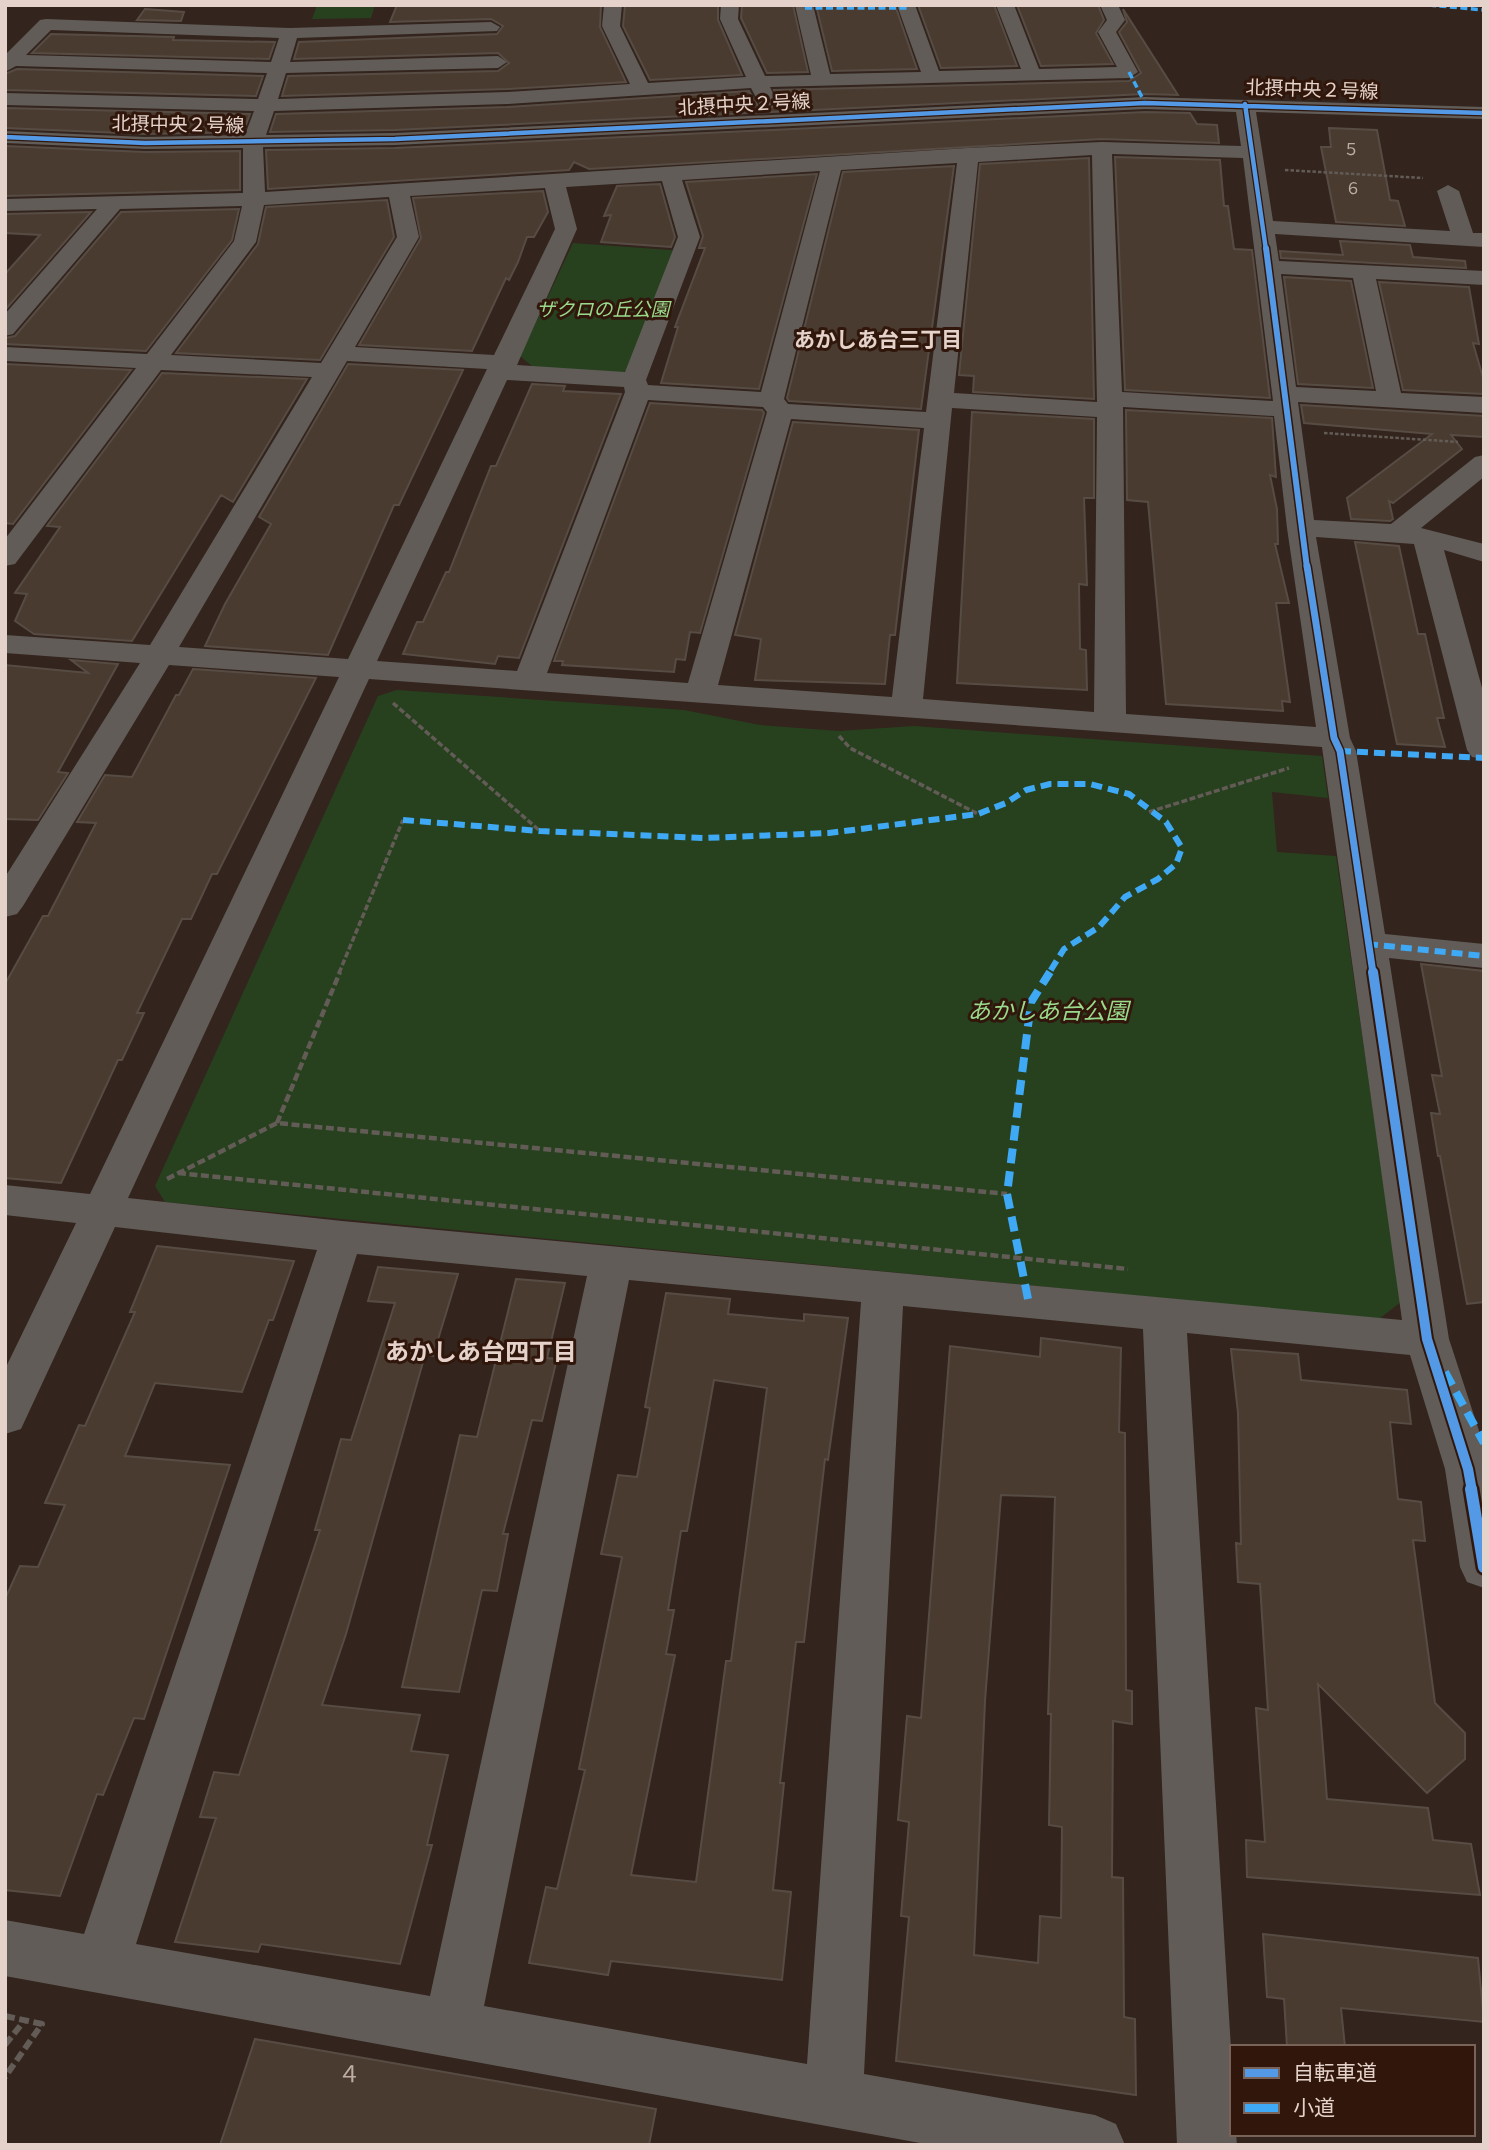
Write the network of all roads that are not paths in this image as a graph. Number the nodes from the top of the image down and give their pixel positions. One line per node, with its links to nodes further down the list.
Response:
1 (499, 5): 8 (street)
2 (613, 5): 17 (street)
3 (730, 5): 16 (street)
4 (804, 5): 15 (street)
5 (906, 5): 14 (street)
6 (1005, 5): 13 (street)
7 (1109, 5): 13 (street)
8 (491, 27): 9 (street); 10 (street)
9 (290, 33): 11 (street); 12 (street)
10 (498, 62): 12 (street); 18 (street)
11 (8, 63): 12 (street)
12 (279, 68): 21 (street)
13 (1032, 74): 14 (street)
14 (932, 77): 15 (street)
15 (822, 80): 16 (street)
16 (758, 82): 17 (street); 23 (street)
17 (642, 90): 18 (street)
18 (507, 98): 21 (street)
19 (5, 99): 21 (street)
20 (1245, 104): 22 (street, 北摂中央２号線); 23 (street, 北摂中央２号線); 28 (street)
21 (267, 105): 25 (street)
22 (1484, 113)
23 (775, 119): 25 (street, 北摂中央２号線)
24 (5, 137): 25 (street, 北摂中央２号線)
25 (253, 143): 34 (street)
26 (1102, 148): 27 (street); 28 (street); 49 (street)
27 (968, 154): 29 (street); 52 (street)
28 (1253, 160): 37 (street)
29 (833, 162): 30 (street); 51 (street)
30 (670, 173): 31 (street); 47 (street)
31 (554, 181): 32 (street); 46 (street)
32 (398, 190): 34 (street); 45 (street)
33 (1448, 191): 38 (street)
34 (254, 200): 36 (street); 44 (street)
35 (5, 205): 36 (street)
36 (112, 205): 42 (street)
37 (1263, 227): 38 (street); 39 (street)
38 (1474, 239)
39 (1269, 267): 40 (street); 53 (street)
40 (1363, 273): 41 (street); 48 (street)
41 (1484, 278)
42 (5, 329)
43 (5, 354): 44 (street)
44 (155, 361): 45 (street); 58 (street)
45 (335, 362): 46 (street); 60 (street)
46 (504, 367): 47 (street); 61 (street)
47 (636, 386): 51 (street); 62 (street)
48 (1390, 400): 50 (street); 53 (street)
49 (1110, 405): 52 (street); 53 (street); 65 (street)
50 (1484, 405)
51 (776, 406): 52 (street); 63 (street)
52 (940, 411): 64 (street)
53 (1286, 411): 55 (street)
54 (1477, 453): 56 (street)
55 (1301, 528): 56 (street); 66 (street)
56 (1412, 534): 57 (street); 67 (street)
57 (1484, 554)
58 (5, 558)
59 (5, 644): 60 (street)
60 (159, 656): 61 (street); 68 (street)
61 (357, 670): 62 (street); 72 (street)
62 (528, 682): 63 (street)
63 (700, 694): 64 (street)
64 (906, 708): 65 (street)
65 (1110, 722): 66 (street)
66 (1337, 745): 69 (street)
67 (1483, 750)
68 (5, 906)
69 (1367, 944): 70 (street); 77 (street)
70 (1484, 956)
71 (5, 1200): 72 (street)
72 (101, 1210): 73 (street); 78 (street)
73 (342, 1237): 74 (street); 81 (street)
74 (611, 1263): 75 (street); 82 (street)
75 (883, 1289): 76 (street); 83 (street)
76 (1164, 1314): 77 (street); 85 (street)
77 (1427, 1339): 79 (street)
78 (5, 1416)
79 (1484, 1567)
80 (5, 1948): 81 (street)
81 (101, 1965): 82 (street)
82 (451, 2029): 83 (street)
83 (834, 2097): 84 (street)
84 (1095, 2145)
85 (1207, 2145)

